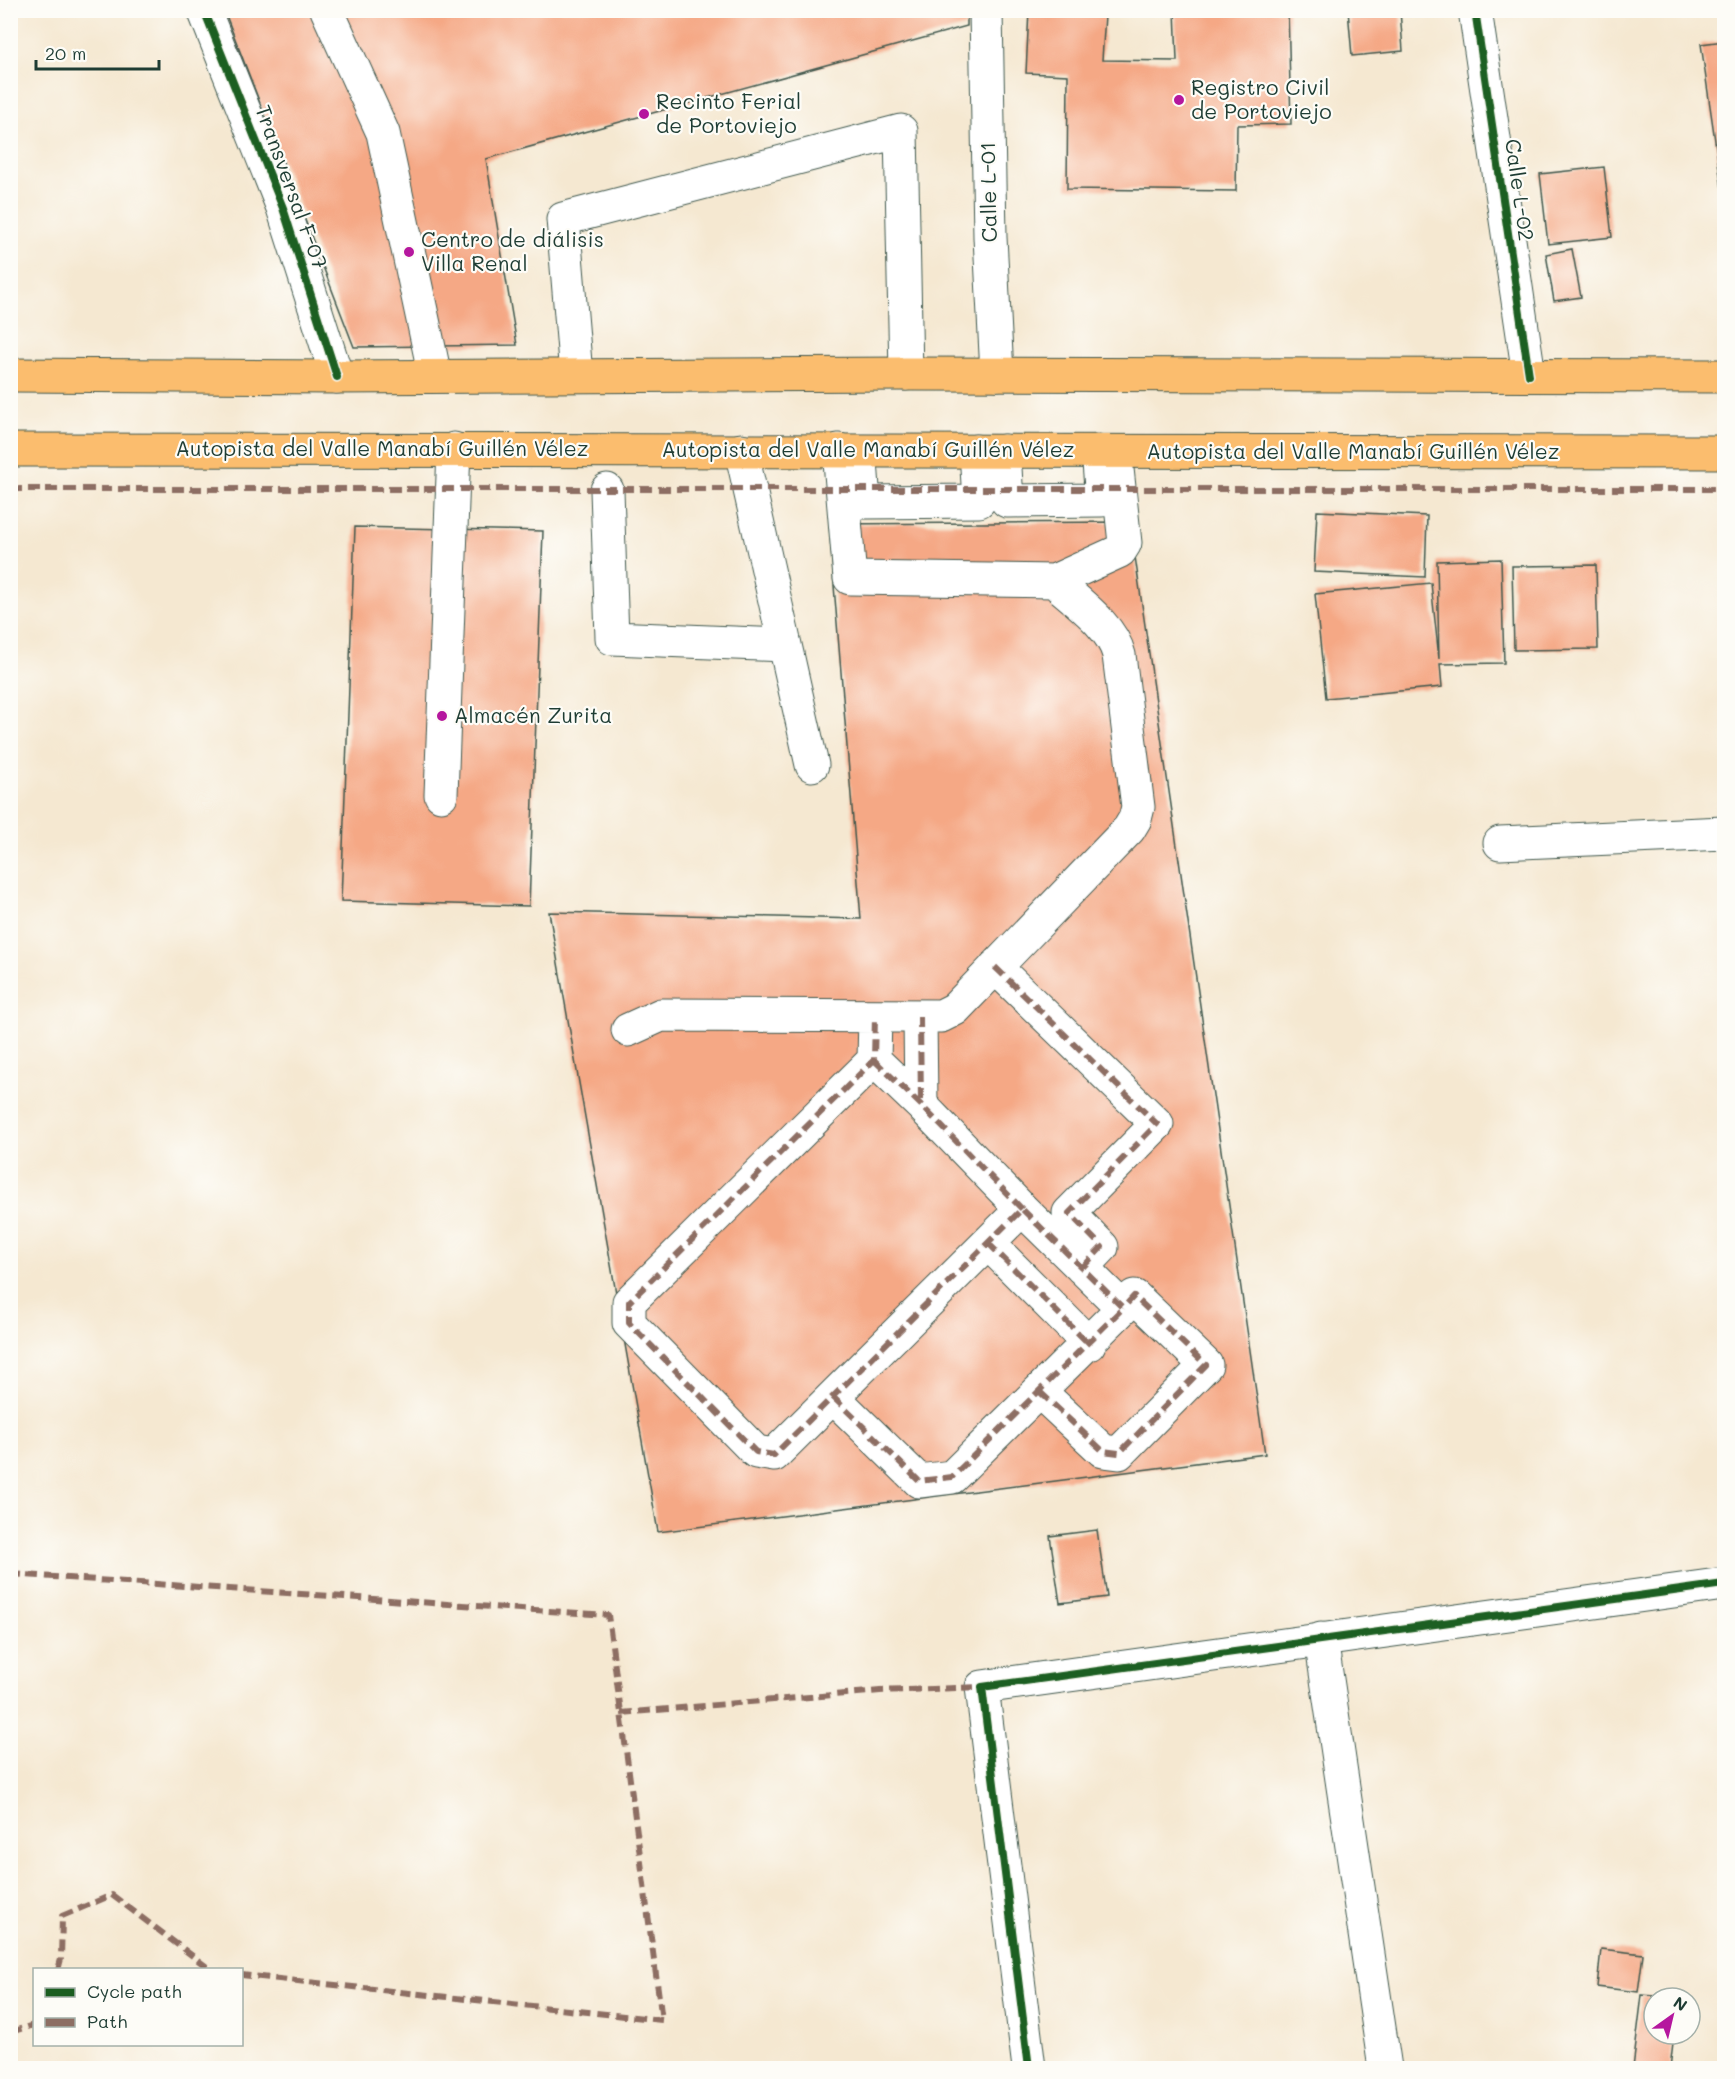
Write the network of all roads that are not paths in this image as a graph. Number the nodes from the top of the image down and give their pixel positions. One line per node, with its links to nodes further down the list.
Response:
1 (204, 10): 12 (street, Transversal F-07)
2 (327, 10): 10 (street)
3 (986, 10): 6 (street, Calle L-01)
4 (1475, 10): 9 (street, Calle L-02)
5 (906, 374): 6 (main road); 8 (main road); 8 (street)
6 (997, 374): 9 (main road)
7 (10, 375): 12 (main road)
8 (576, 375): 10 (main road)
9 (1528, 375): 11 (main road)
10 (435, 376): 12 (main road)
11 (1725, 376)
12 (337, 377)
13 (454, 449): 14 (main road, Autopista del Valle Manabí Guillén Vélez); 15 (main road, Autopista del Valle Manabí Guillén Vélez); 26 (street)
14 (10, 450)
15 (741, 450): 16 (main road, Autopista del Valle Manabí Guillén Vélez); 24 (street)
16 (850, 450): 17 (main road, Autopista del Valle Manabí Guillén Vélez); 17 (street); 22 (street)
17 (990, 451): 18 (main road, Autopista del Valle Manabí Guillén Vélez); 18 (street)
18 (1107, 452): 19 (main road, Autopista del Valle Manabí Guillén Vélez); 21 (street)
19 (1725, 452)
20 (607, 489): 24 (street)
21 (1092, 564): 22 (street); 23 (street)
22 (1054, 581): 23 (street)
23 (1100, 623): 29 (street)
24 (785, 645): 25 (street)
25 (812, 765)
26 (441, 795)
27 (1725, 833): 28 (street)
28 (1500, 843)
29 (995, 967): 31 (street); 37 (street)
30 (874, 1016): 31 (street); 32 (street); 33 (street)
31 (920, 1016): 34 (street)
32 (628, 1030)
33 (874, 1060): 34 (street); 41 (street)
34 (921, 1106): 35 (street)
35 (1022, 1209): 36 (street); 37 (street)
36 (988, 1243): 39 (street); 41 (street)
37 (1082, 1268): 38 (street)
38 (1123, 1308): 39 (street); 40 (street)
39 (1089, 1344): 40 (street)
40 (1040, 1392): 41 (street)
41 (833, 1397)
42 (1725, 1584): 43 (street)
43 (1321, 1639): 44 (street); 45 (street)
44 (1029, 2068)
45 (1385, 2068)

